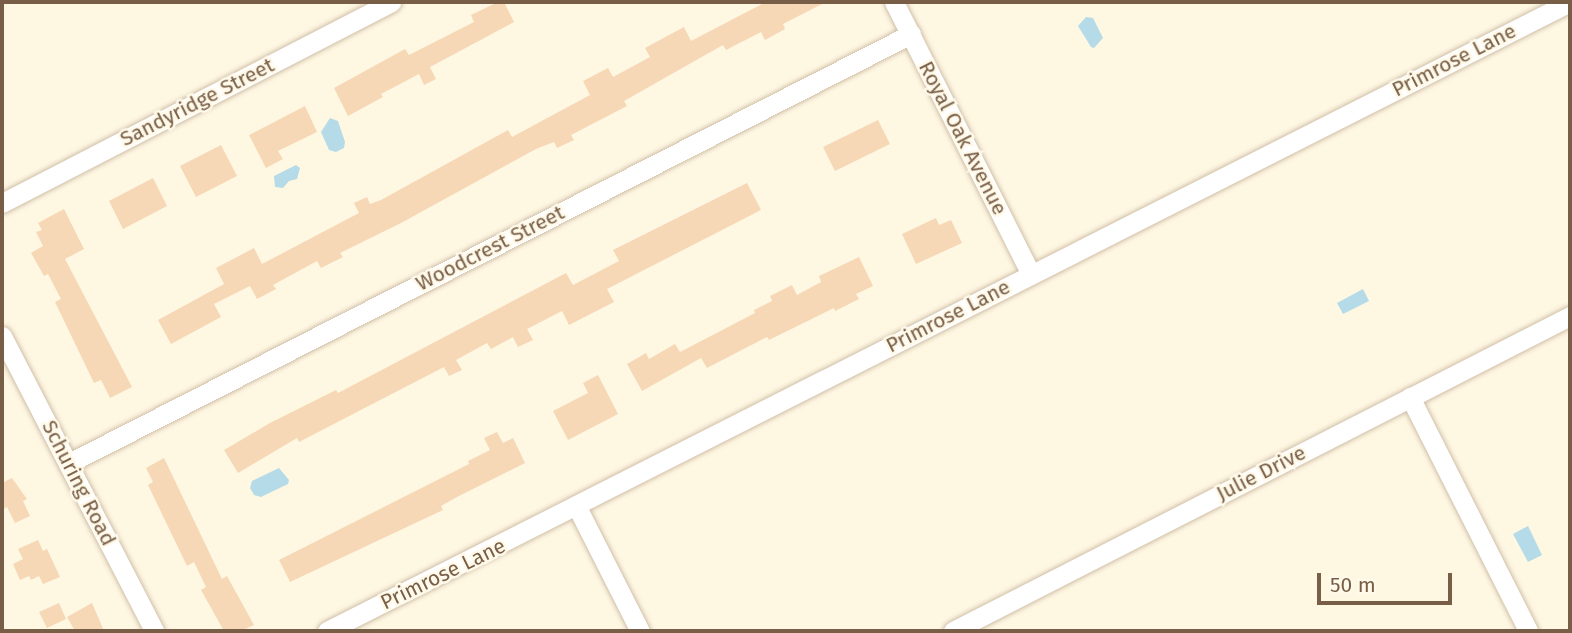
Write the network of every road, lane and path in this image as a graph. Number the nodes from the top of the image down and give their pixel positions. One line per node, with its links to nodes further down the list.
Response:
1 (391, 2): 5 (street, Sandyridge Street)
2 (894, 2): 4 (street, Royal Oak Avenue)
3 (1570, 2): 6 (street, Primrose Lane)
4 (911, 34): 6 (street, Royal Oak Avenue); 10 (street, Woodcrest Street)
5 (2, 203)
6 (1031, 274): 11 (street, Primrose Lane)
7 (1570, 316): 9 (street, Julie Drive)
8 (2, 336): 10 (street, Schuring Road)
9 (1410, 397): 15 (street, Julie Drive); 16 (street)
10 (69, 463): 12 (street, Schuring Road)
11 (577, 507): 13 (street, Primrose Lane); 14 (street)
12 (154, 631)
13 (327, 631)
14 (640, 631)
15 (953, 631)
16 (1528, 631)

